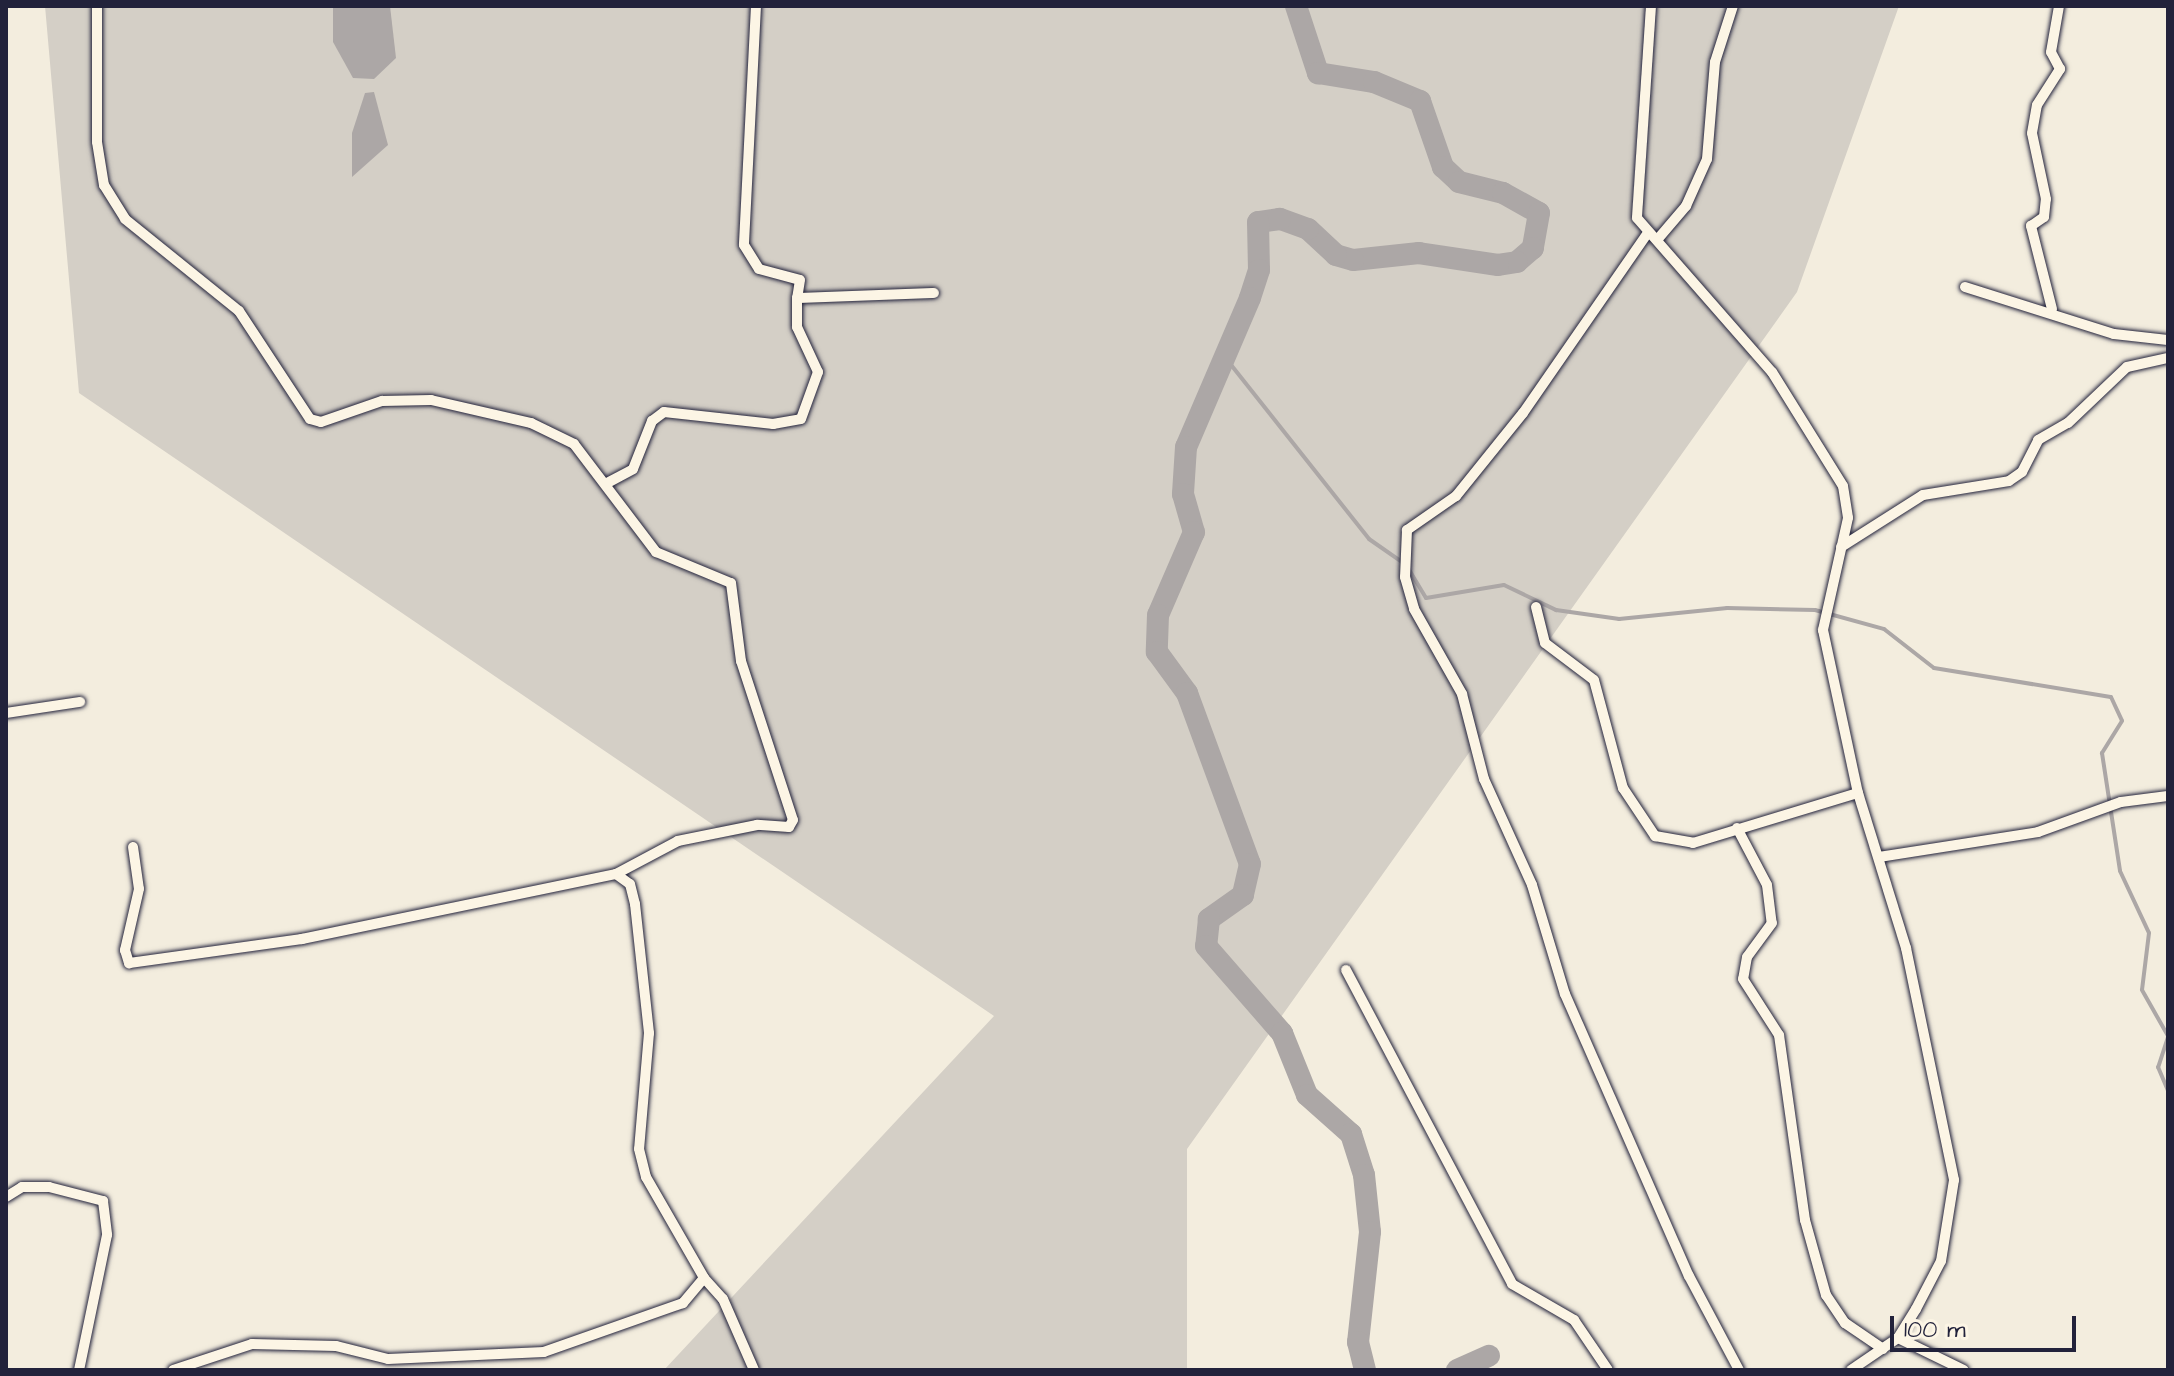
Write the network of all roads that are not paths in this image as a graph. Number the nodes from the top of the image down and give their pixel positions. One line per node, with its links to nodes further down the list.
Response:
1 (97, 6): 13 (street)
2 (756, 6): 9 (street)
3 (1651, 6): 6 (street)
4 (1733, 6): 6 (street)
5 (2059, 6): 10 (street)
6 (1652, 237): 14 (street); 33 (street)
7 (1965, 287): 10 (street)
8 (934, 293): 9 (street)
9 (797, 298): 13 (street)
10 (2052, 309): 11 (street)
11 (2168, 340)
12 (2168, 358): 14 (street)
13 (609, 482): 23 (street)
14 (1840, 548): 18 (street)
15 (1536, 607): 20 (street)
16 (80, 702): 17 (street)
17 (6, 713)
18 (1858, 793): 20 (street); 22 (street)
19 (2168, 796): 22 (street)
20 (1737, 828): 28 (street)
21 (133, 847): 23 (street)
22 (1879, 857): 27 (street)
23 (616, 874): 26 (street)
24 (1346, 970): 32 (street)
25 (6, 1197): 29 (street)
26 (704, 1278): 30 (street); 31 (street)
27 (1898, 1338): 28 (street); 35 (street)
28 (1883, 1349): 34 (street)
29 (79, 1370)
30 (173, 1370)
31 (754, 1370)
32 (1608, 1370)
33 (1739, 1370)
34 (1851, 1370)
35 (1964, 1370)

